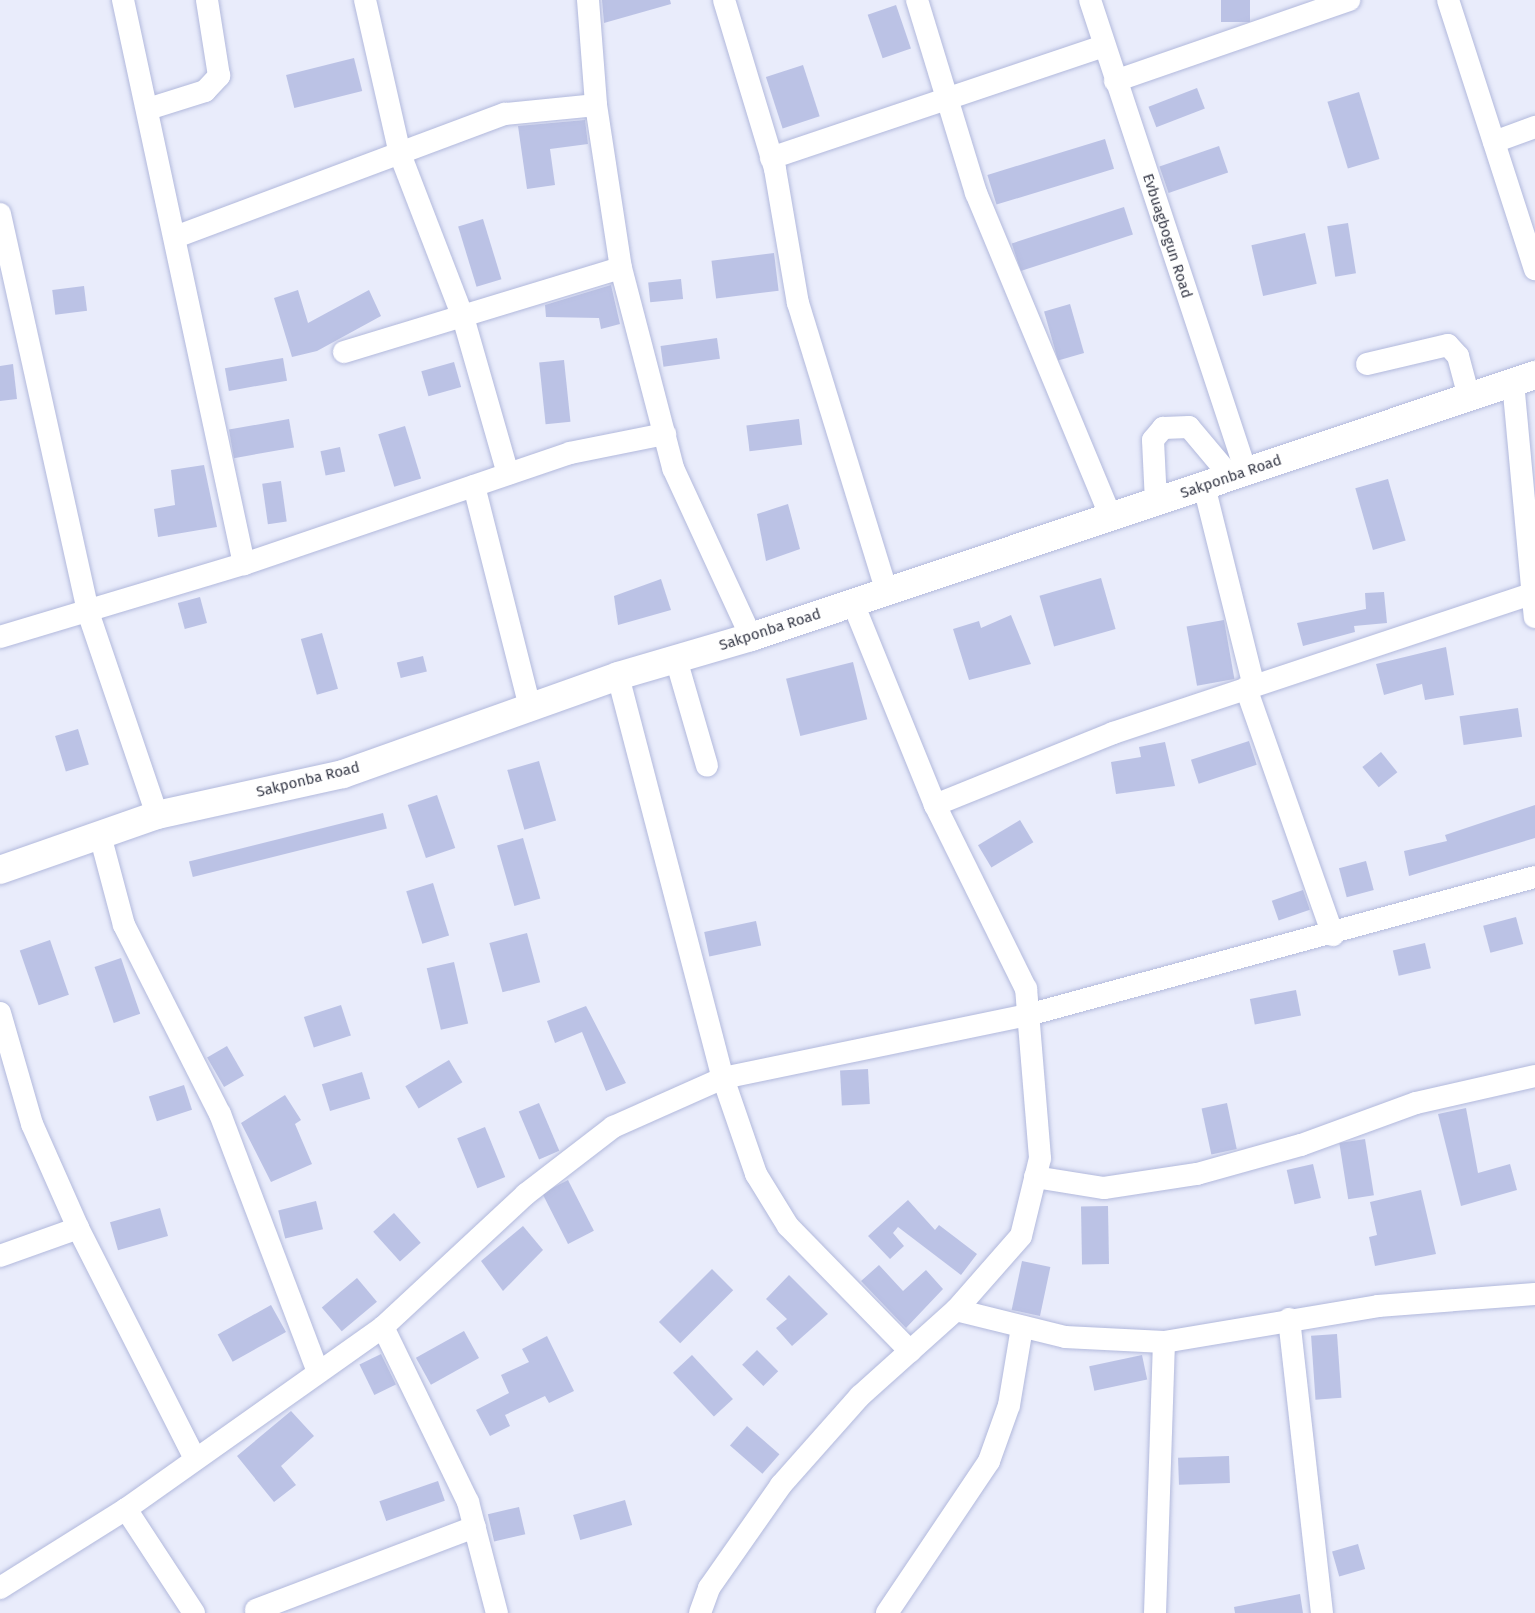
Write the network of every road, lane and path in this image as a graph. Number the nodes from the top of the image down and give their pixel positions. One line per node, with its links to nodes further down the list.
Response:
1 (123, 0): 14 (street)
2 (207, 0): 14 (street)
3 (365, 0): 17 (street)
4 (588, 0): 13 (street)
5 (724, 0): 18 (street)
6 (917, 0): 12 (street)
7 (1090, 0): 10 (street, Evbuagbogun Road)
8 (1349, 0): 11 (street)
9 (1448, 0): 16 (street)
10 (1104, 46): 11 (street, Evbuagbogun Road); 12 (street)
11 (1115, 81): 31 (street, Evbuagbogun Road)
12 (946, 96): 18 (street); 35 (street)
13 (596, 105): 17 (street); 22 (street)
14 (148, 109): 20 (street)
15 (1535, 127): 16 (street)
16 (1494, 142): 23 (street)
17 (400, 153): 20 (street); 24 (street)
18 (771, 158): 37 (street)
19 (0, 214): 21 (street)
20 (178, 236): 36 (street)
21 (5, 258): 40 (street)
22 (621, 268): 24 (street); 29 (street)
23 (1535, 269)
24 (463, 317): 25 (street); 30 (street)
25 (344, 352)
26 (1367, 364): 28 (street)
27 (1524, 379): 28 (main road, Sakponba Road); 38 (street)
28 (1469, 397): 31 (main road, Sakponba Road)
29 (665, 434): 30 (street); 43 (street)
30 (508, 474): 32 (street)
31 (1238, 475): 33 (main road, Sakponba Road); 34 (street)
32 (474, 486): 36 (street); 47 (street)
33 (1204, 486): 34 (main road, Sakponba Road); 46 (street)
34 (1156, 502): 35 (main road, Sakponba Road)
35 (1111, 517): 37 (main road, Sakponba Road)
36 (244, 564): 40 (street)
37 (887, 592): 39 (main road, Sakponba Road)
38 (1533, 593): 41 (street); 46 (street)
39 (853, 603): 43 (main road, Sakponba Road); 49 (street)
40 (88, 612): 42 (street); 50 (street)
41 (1535, 617)
42 (0, 637)
43 (751, 638): 44 (main road, Sakponba Road)
44 (676, 659): 45 (main road, Sakponba Road); 48 (street)
45 (618, 676): 47 (main road, Sakponba Road); 58 (street)
46 (1250, 687): 49 (street); 54 (street)
47 (530, 707): 50 (main road, Sakponba Road)
48 (707, 766)
49 (935, 805): 56 (street)
50 (157, 815): 51 (main road, Sakponba Road)
51 (100, 835): 52 (main road, Sakponba Road); 69 (street)
52 (0, 870)
53 (1535, 877): 54 (street)
54 (1333, 935): 56 (street)
55 (0, 1013): 60 (street)
56 (1028, 1015): 58 (street); 59 (street)
57 (1535, 1076): 59 (street)
58 (723, 1078): 65 (street); 68 (street)
59 (1035, 1178): 63 (street)
60 (78, 1228): 61 (street); 70 (street)
61 (0, 1256)
62 (1535, 1294): 64 (street)
63 (956, 1310): 66 (street); 68 (street)
64 (1289, 1319): 67 (street); 80 (street)
65 (383, 1327): 69 (street); 72 (street)
66 (1022, 1327): 67 (street); 78 (street)
67 (1164, 1342): 79 (street)
68 (910, 1352): 77 (street)
69 (317, 1369): 70 (street)
70 (194, 1457): 71 (street)
71 (126, 1509): 73 (street); 75 (street)
72 (475, 1527): 74 (street); 76 (street)
73 (0, 1588)
74 (256, 1610)
75 (194, 1613)
76 (497, 1613)
77 (700, 1613)
78 (887, 1613)
79 (1155, 1613)
80 (1322, 1613)

